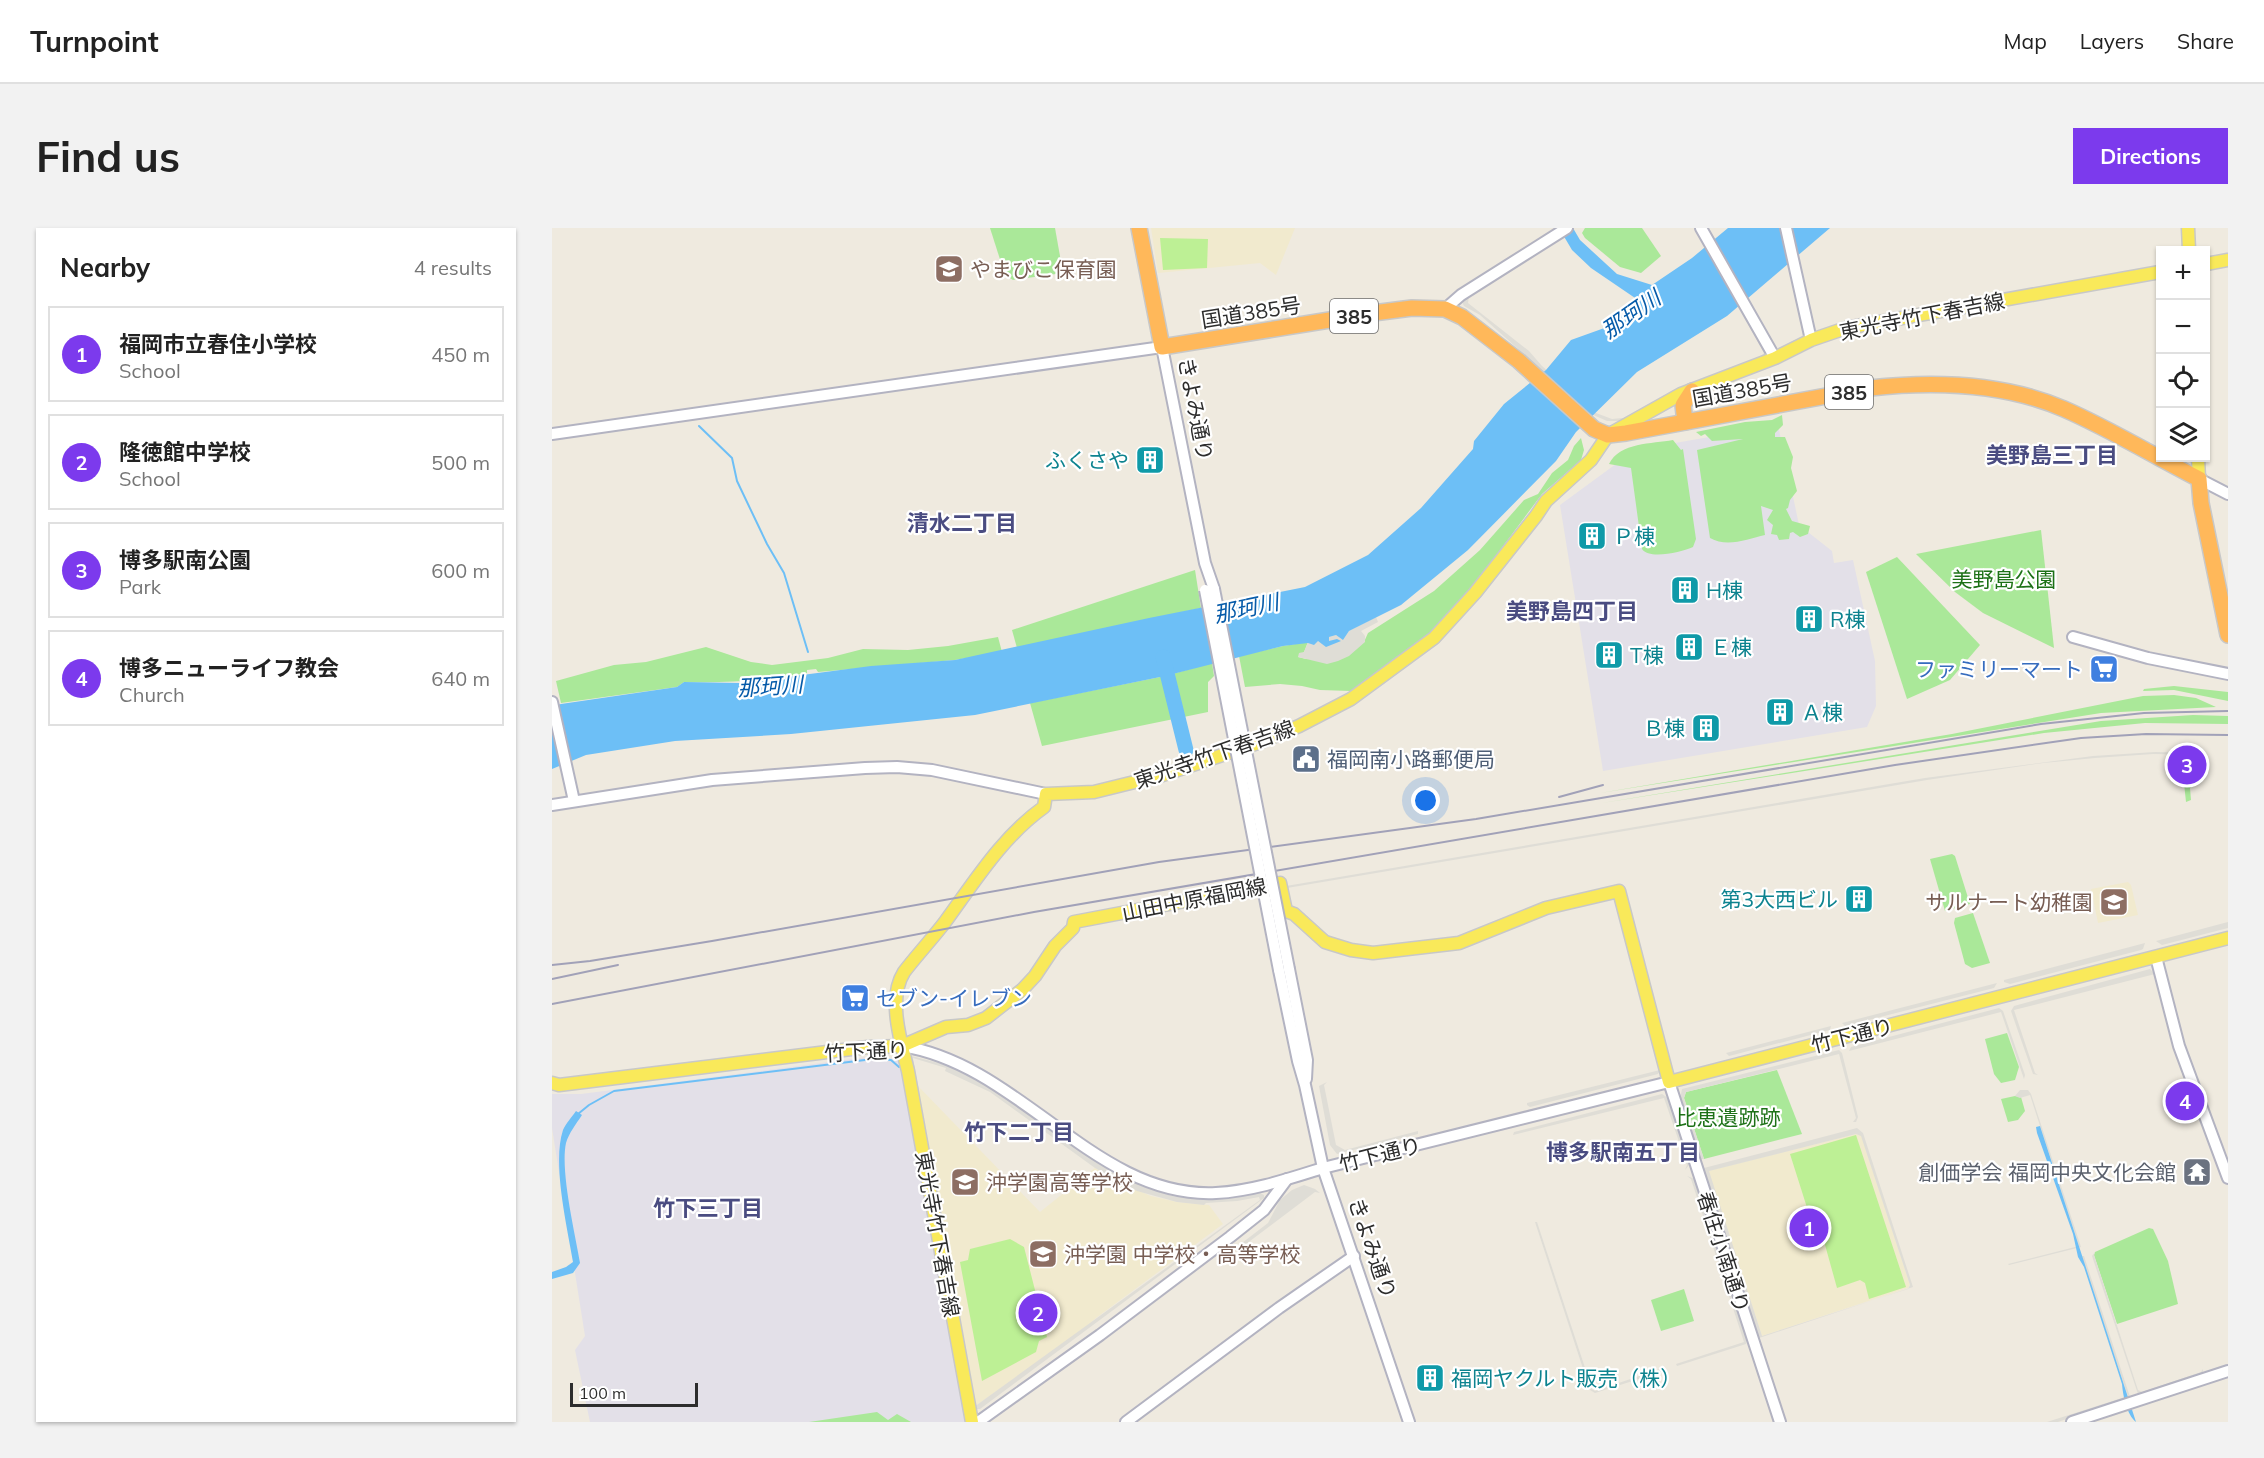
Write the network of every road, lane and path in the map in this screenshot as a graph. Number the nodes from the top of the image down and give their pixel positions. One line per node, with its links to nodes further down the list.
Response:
1 (1139, 228): 12 (highway, きよみ通り)
2 (1786, 228): 11 (street)
3 (2188, 228): 6 (main road)
4 (1564, 230): 10 (street)
5 (1703, 232): 13 (street)
6 (2189, 246)
7 (2228, 260): 8 (main road)
8 (2210, 263)
9 (2156, 273): 11 (main road, 東光寺竹下春吉線)
10 (1445, 309): 12 (highway, 国道385号 / 385); 16 (highway, 国道385号 / 385)
11 (1811, 340): 13 (main road, 東光寺竹下春吉線)
12 (1162, 347): 17 (street); 33 (street, きよみ通り, bridge)
13 (1775, 358): 14 (main road, 東光寺竹下春吉線)
14 (1692, 391): 15 (highway); 16 (main road, 東光寺竹下春吉線)
15 (1685, 422): 16 (highway, 国道385号 / 385); 19 (highway, 国道385号 / 385)
16 (1601, 432): 25 (main road, 東光寺竹下春吉線)
17 (552, 434)
18 (2198, 462): 19 (main road)
19 (2199, 479): 20 (street); 21 (highway)
20 (2228, 494)
21 (2228, 635)
22 (2073, 637): 23 (street)
23 (2226, 674)
24 (552, 702): 26 (street)
25 (1046, 794): 26 (street); 30 (main road, 東光寺竹下春吉線)
26 (573, 796): 27 (street)
27 (552, 805)
28 (2228, 938): 29 (main road, 竹下通り)
29 (2156, 957): 31 (main road, 竹下通り); 34 (street)
30 (902, 1046): 31 (main road, 山田中原福岡線); 32 (main road, 竹下通り); 35 (street, 竹下通り); 38 (main road, 東光寺竹下春吉線)
31 (1669, 1082): 33 (street, 竹下通り); 42 (street, 春住小南通り)
32 (552, 1083)
33 (1323, 1168): 35 (street, 竹下通り); 36 (street, きよみ通り)
34 (2228, 1178)
35 (1287, 1179): 39 (street)
36 (1354, 1256): 40 (street); 41 (street, きよみ通り)
37 (2228, 1371): 43 (street)
38 (972, 1422)
39 (978, 1422)
40 (1126, 1422)
41 (1410, 1422)
42 (1780, 1422)
43 (2072, 1422)

